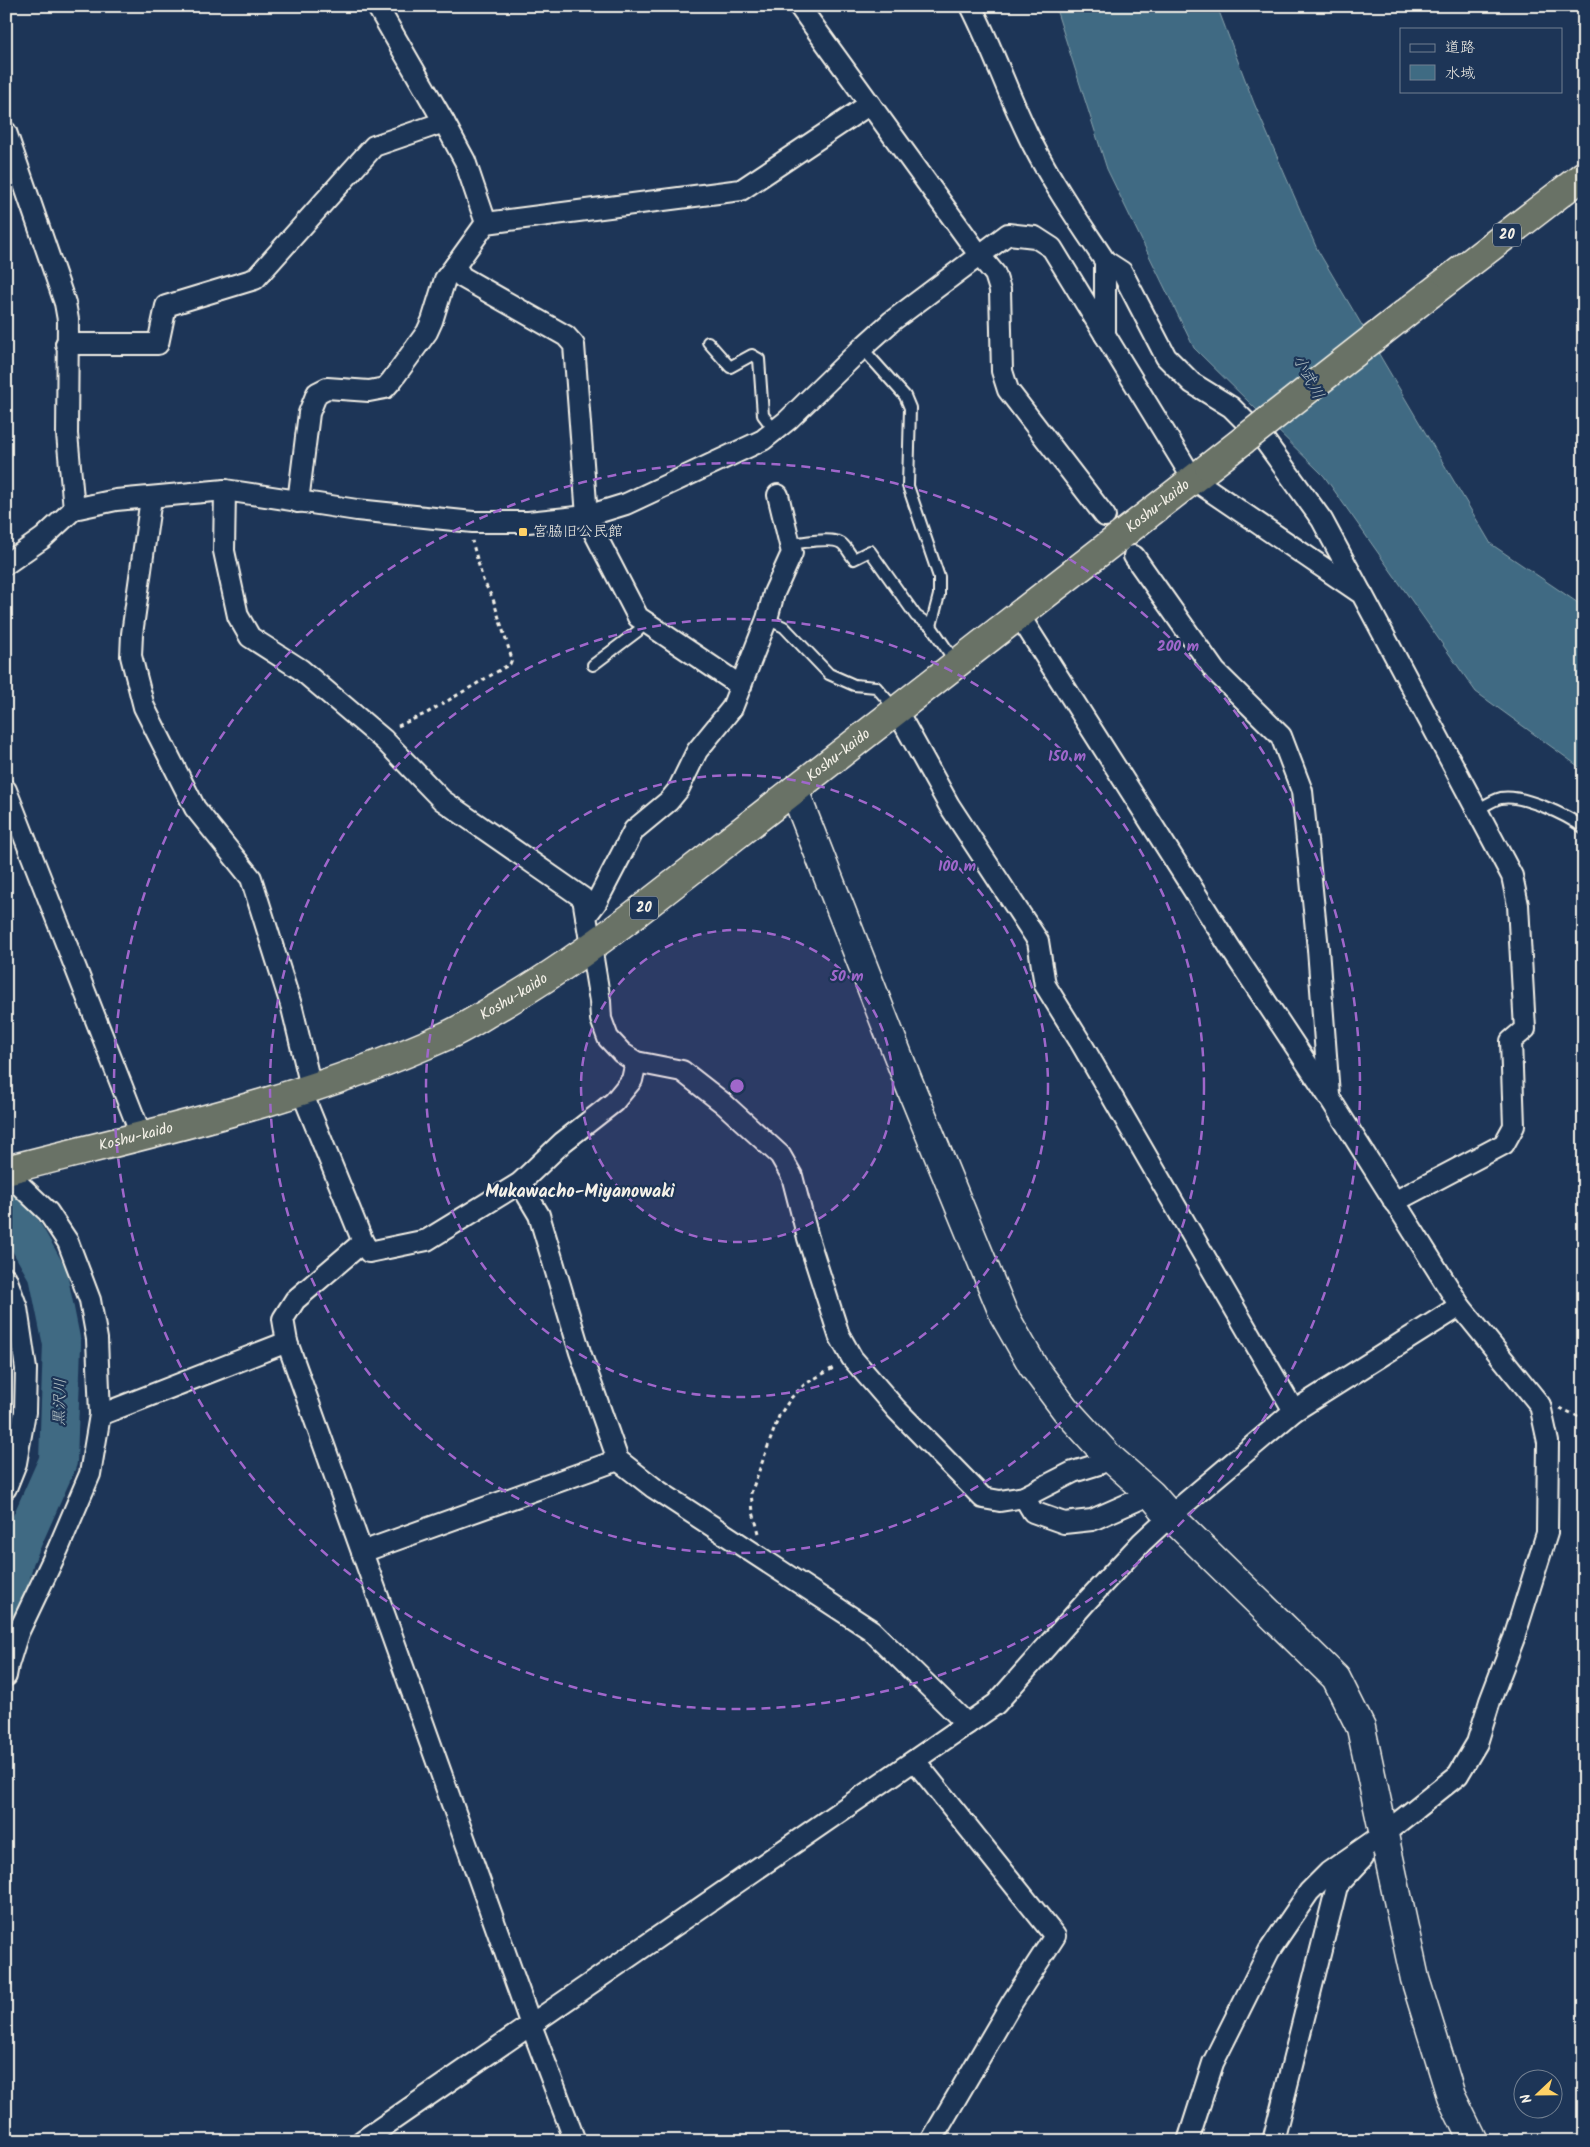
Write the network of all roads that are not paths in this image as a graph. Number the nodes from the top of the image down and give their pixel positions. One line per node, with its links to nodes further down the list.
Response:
1 (377, 6): 5 (street)
2 (799, 6): 4 (street)
3 (971, 6): 10 (street)
4 (870, 104): 8 (street); 9 (street)
5 (444, 122): 8 (street); 14 (street)
6 (6, 132): 14 (street)
7 (1584, 175): 17 (highway, Koshu-kaido / 20, bridge)
8 (486, 223): 11 (street)
9 (980, 256): 12 (street); 15 (street); 24 (street)
10 (1105, 261): 12 (street); 28 (street)
11 (454, 266): 21 (street); 23 (street)
12 (1105, 335): 17 (street)
13 (708, 342): 16 (lane)
14 (66, 344): 22 (street)
15 (862, 348): 16 (street); 32 (lane)
16 (775, 430): 23 (street)
17 (1201, 473): 28 (street); 29 (highway, Koshu-kaido / 20)
18 (225, 490): 20 (street); 21 (street); 41 (street)
19 (778, 495): 25 (street)
20 (152, 498): 22 (street); 44 (street)
21 (298, 502): 23 (street)
22 (74, 509): 27 (street)
23 (587, 516): 31 (street)
24 (1105, 516)
25 (790, 545): 30 (street); 32 (lane)
26 (1134, 556): 45 (street)
27 (6, 564)
28 (1362, 594): 39 (street)
29 (1018, 615): 33 (highway, Koshu-kaido / 20); 45 (street)
30 (767, 619): 35 (street); 36 (lane)
31 (645, 623): 34 (lane); 35 (street)
32 (931, 626): 33 (lane)
33 (956, 664): 36 (highway, Koshu-kaido / 20)
34 (593, 665)
35 (741, 686): 41 (street)
36 (897, 711): 38 (highway, Koshu-kaido / 20); 54 (street)
37 (6, 790): 46 (street)
38 (794, 790): 42 (highway, Koshu-kaido / 20); 56 (street)
39 (1477, 810): 40 (lane); 49 (street)
40 (1584, 828)
41 (586, 916): 42 (street)
42 (591, 947): 43 (street); 44 (highway, Koshu-kaido / 20)
43 (636, 1062): 48 (street); 60 (street)
44 (306, 1089): 46 (highway, Koshu-kaido / 20); 50 (street)
45 (1329, 1097): 49 (street)
46 (141, 1135): 47 (highway, Koshu-kaido / 20)
47 (6, 1171): 55 (street)
48 (520, 1183): 50 (street); 57 (street)
49 (1394, 1202): 52 (street)
50 (363, 1242): 53 (street)
51 (6, 1278): 58 (street)
52 (1460, 1306): 54 (street); 66 (street)
53 (287, 1342): 55 (street); 62 (street)
54 (1294, 1411): 61 (street)
55 (100, 1414): 63 (street)
56 (1106, 1454): 59 (street); 60 (street)
57 (618, 1460): 62 (street); 64 (street)
58 (6, 1488)
59 (1151, 1494): 60 (street); 61 (street)
60 (1024, 1497)
61 (1170, 1516): 64 (street); 66 (street)
62 (362, 1552): 67 (street)
63 (6, 1676)
64 (967, 1724): 65 (street)
65 (915, 1761): 67 (street); 70 (street)
66 (1385, 1833): 71 (street); 72 (street); 73 (street)
67 (531, 2025): 68 (street); 69 (street)
68 (362, 2141)
69 (574, 2141)
70 (931, 2141)
71 (1188, 2141)
72 (1274, 2141)
73 (1473, 2141)

